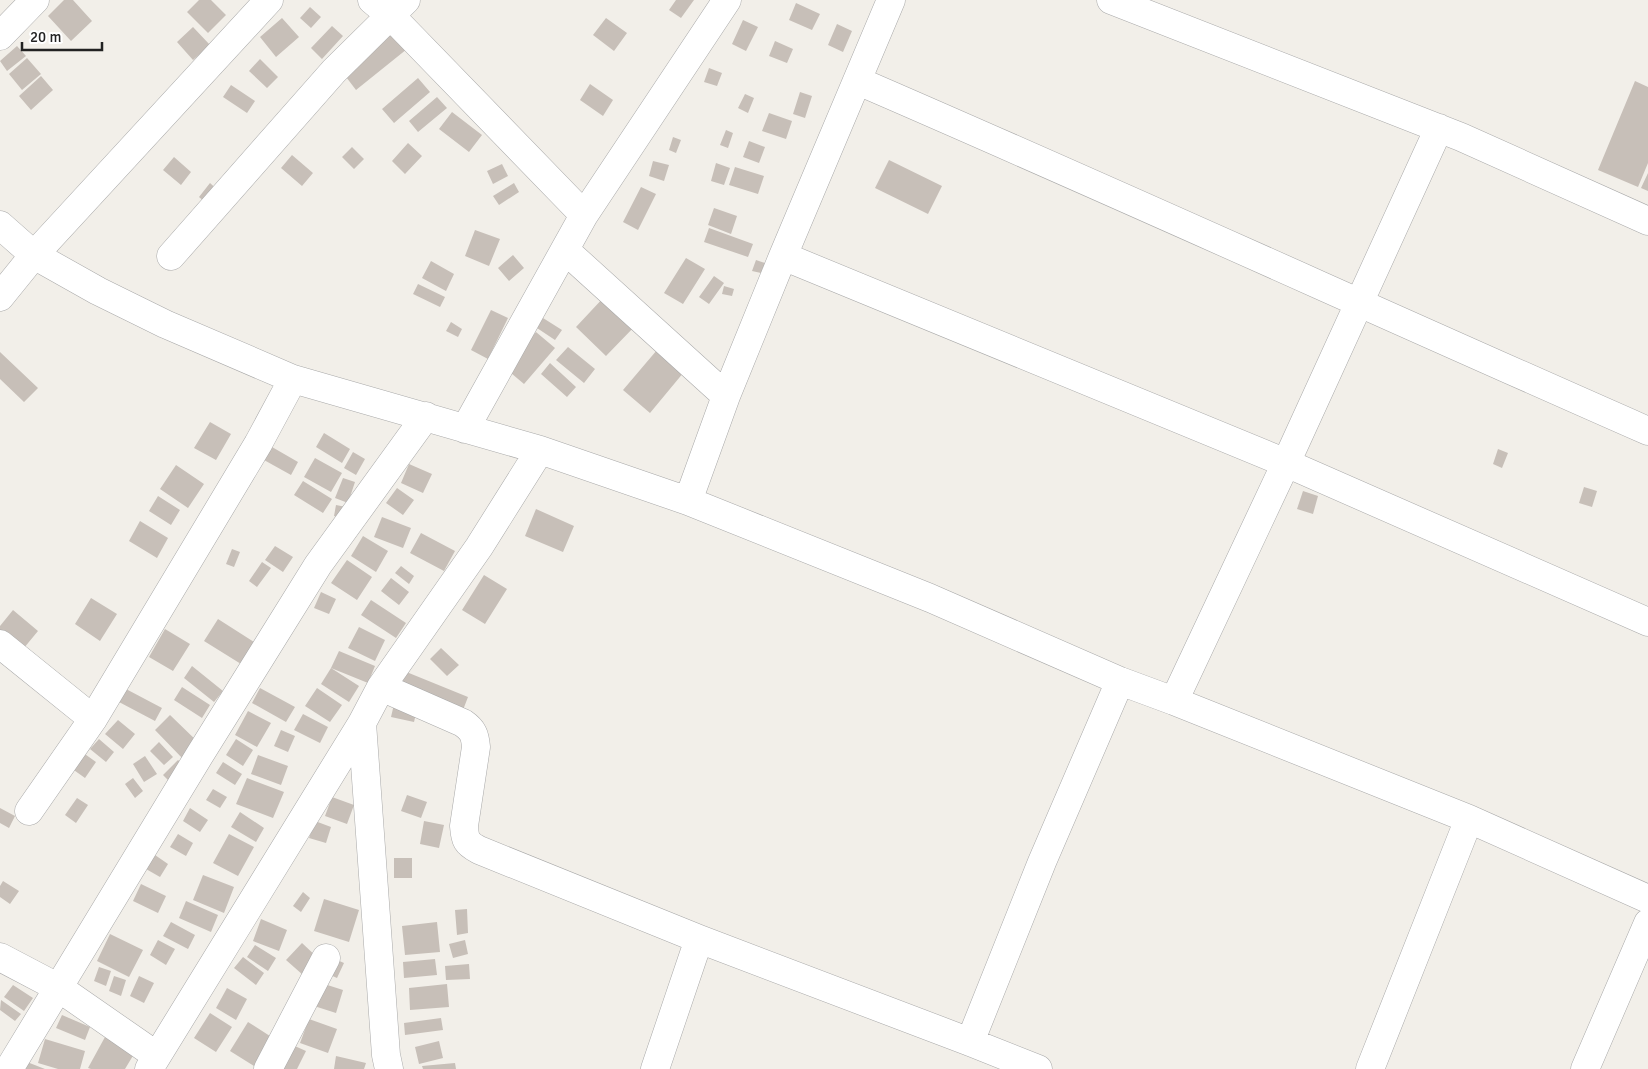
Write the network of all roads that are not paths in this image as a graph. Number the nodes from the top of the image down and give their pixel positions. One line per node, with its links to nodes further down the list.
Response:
1 (35, 0): 7 (street)
2 (269, 0): 14 (street)
3 (727, 0): 10 (street)
4 (892, 0): 8 (street)
5 (1111, 0): 9 (street)
6 (390, 5): 10 (street); 15 (street)
7 (0, 36)
8 (858, 81): 16 (street); 18 (street)
9 (1439, 128): 11 (street); 18 (street)
10 (584, 215): 13 (street)
11 (1648, 221)
12 (0, 225): 14 (street)
13 (565, 250): 20 (street); 22 (street)
14 (34, 255): 17 (street); 19 (street)
15 (171, 256)
16 (783, 256): 20 (street); 25 (street)
17 (0, 297)
18 (1359, 304): 23 (street); 25 (street)
19 (293, 380): 21 (street); 32 (street)
20 (726, 396): 26 (street)
21 (426, 416): 22 (street); 41 (street)
22 (465, 429): 24 (street)
23 (1648, 431)
24 (540, 450): 26 (street); 30 (street)
25 (1286, 463): 27 (street); 31 (street)
26 (688, 501): 29 (street)
27 (1648, 622)
28 (0, 644): 32 (street)
29 (1120, 681): 31 (street); 42 (street)
30 (381, 688): 33 (street); 38 (street)
31 (1174, 701): 35 (street)
32 (93, 719): 34 (street)
33 (362, 723): 43 (street); 46 (street)
34 (29, 812)
35 (1469, 819): 36 (street); 49 (street)
36 (1648, 899)
37 (1648, 923): 50 (street)
38 (699, 940): 42 (street); 47 (street)
39 (0, 957): 41 (street)
40 (326, 958): 45 (street)
41 (59, 988): 43 (street); 44 (street)
42 (970, 1042): 48 (street)
43 (153, 1062)
44 (9, 1069)
45 (268, 1069)
46 (389, 1069)
47 (655, 1069)
48 (1038, 1069)
49 (1370, 1069)
50 (1585, 1069)

